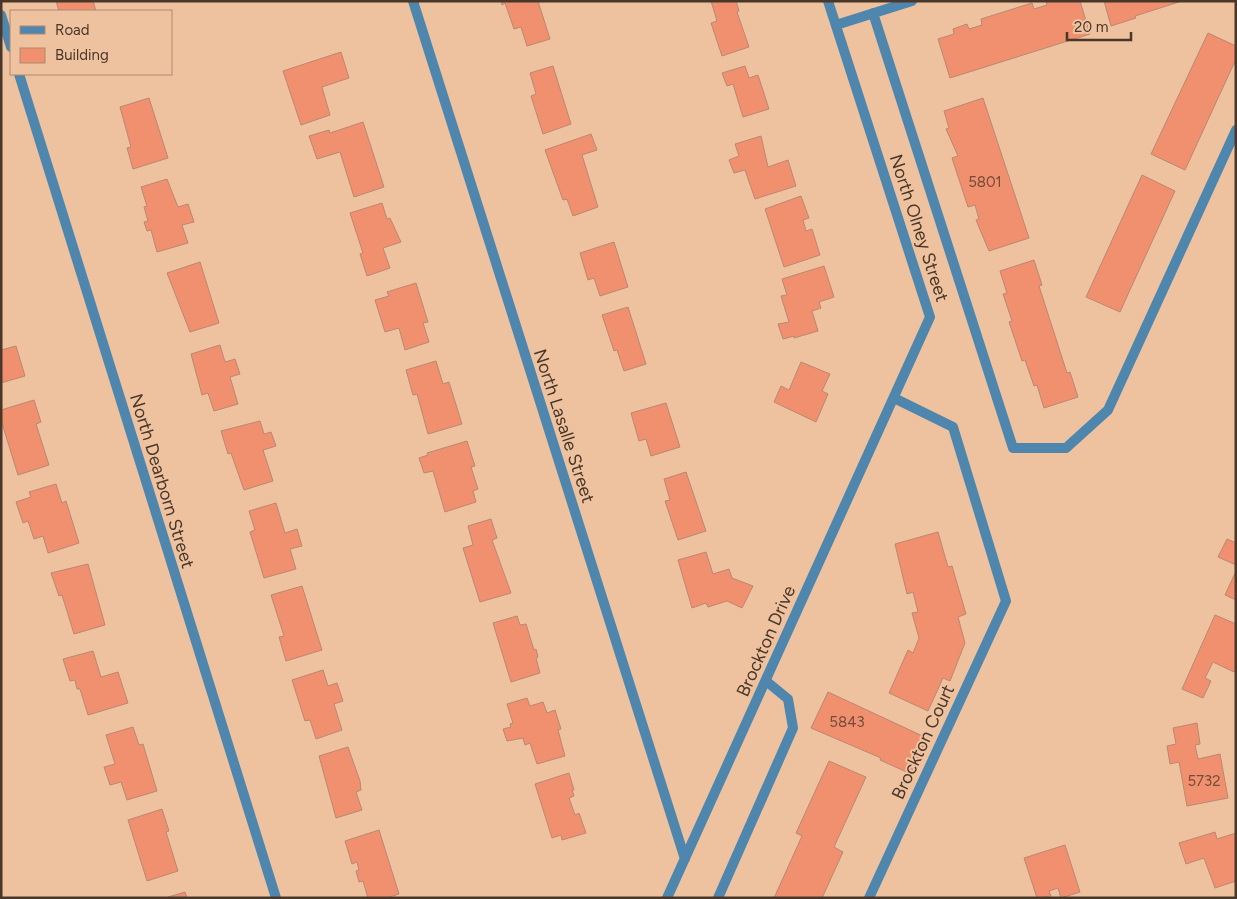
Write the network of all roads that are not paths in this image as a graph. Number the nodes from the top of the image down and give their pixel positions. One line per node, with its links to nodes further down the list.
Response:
1 (413, 1): 12 (street, North Lasalle Street)
2 (828, 1): 6 (street, North Olney Street)
3 (912, 1): 4 (street)
4 (873, 13): 6 (street); 9 (street)
5 (1, 15): 7 (street)
6 (836, 25): 10 (street, North Olney Street)
7 (10, 44)
8 (20, 75): 13 (street, North Dearborn Street)
9 (1236, 130)
10 (894, 398): 11 (street, Brockton Drive); 16 (street, Brockton Court)
11 (766, 681): 12 (street, Brockton Drive); 15 (street)
12 (685, 860): 14 (street, Brockton Drive)
13 (276, 898)
14 (667, 898)
15 (718, 898)
16 (869, 898)

